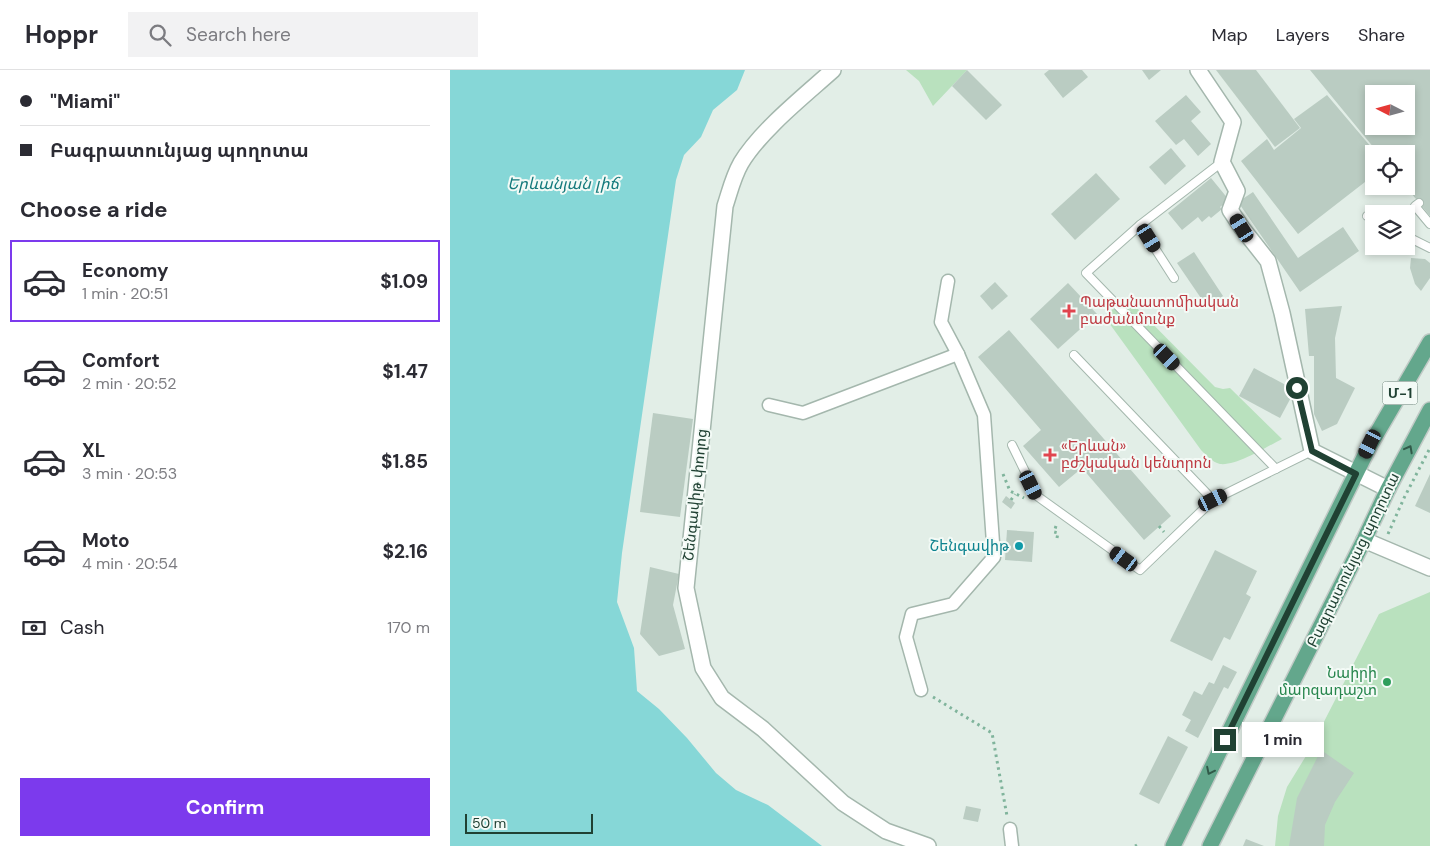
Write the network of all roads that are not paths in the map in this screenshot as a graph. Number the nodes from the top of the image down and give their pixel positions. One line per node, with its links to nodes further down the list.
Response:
1 (833, 70): 26 (street, Շենգավիթ փողոց)
2 (1198, 70): 3 (street)
3 (1222, 162): 6 (lane); 17 (street)
4 (1419, 203): 5 (lane)
5 (1430, 224)
6 (1140, 225): 9 (lane); 18 (lane)
7 (1415, 240): 8 (lane)
8 (1430, 248)
9 (1174, 278)
10 (948, 281): 12 (street)
11 (1430, 342): 19 (main road, Մ-1)
12 (958, 354): 14 (street); 24 (street)
13 (1074, 355): 21 (lane)
14 (769, 405)
15 (1430, 410): 20 (main road, Բագրատունյաց պողոտա / Մ-1, one-way to 15)
16 (1012, 445): 21 (lane)
17 (1312, 451): 18 (lane); 19 (street)
18 (1276, 469): 21 (lane)
19 (1356, 474): 20 (street); 28 (main road, Մ-1, one-way to 28)
20 (1388, 489): 22 (main road, Բագրատունյաց պողոտա / Մ-1)
21 (1213, 500)
22 (1364, 540): 23 (street); 29 (main road, Բագրատունյաց պողոտա / Մ-1)
23 (1430, 568)
24 (921, 690)
25 (1010, 829): 27 (street)
26 (928, 846)
27 (1012, 846)
28 (1173, 846)
29 (1210, 846)

